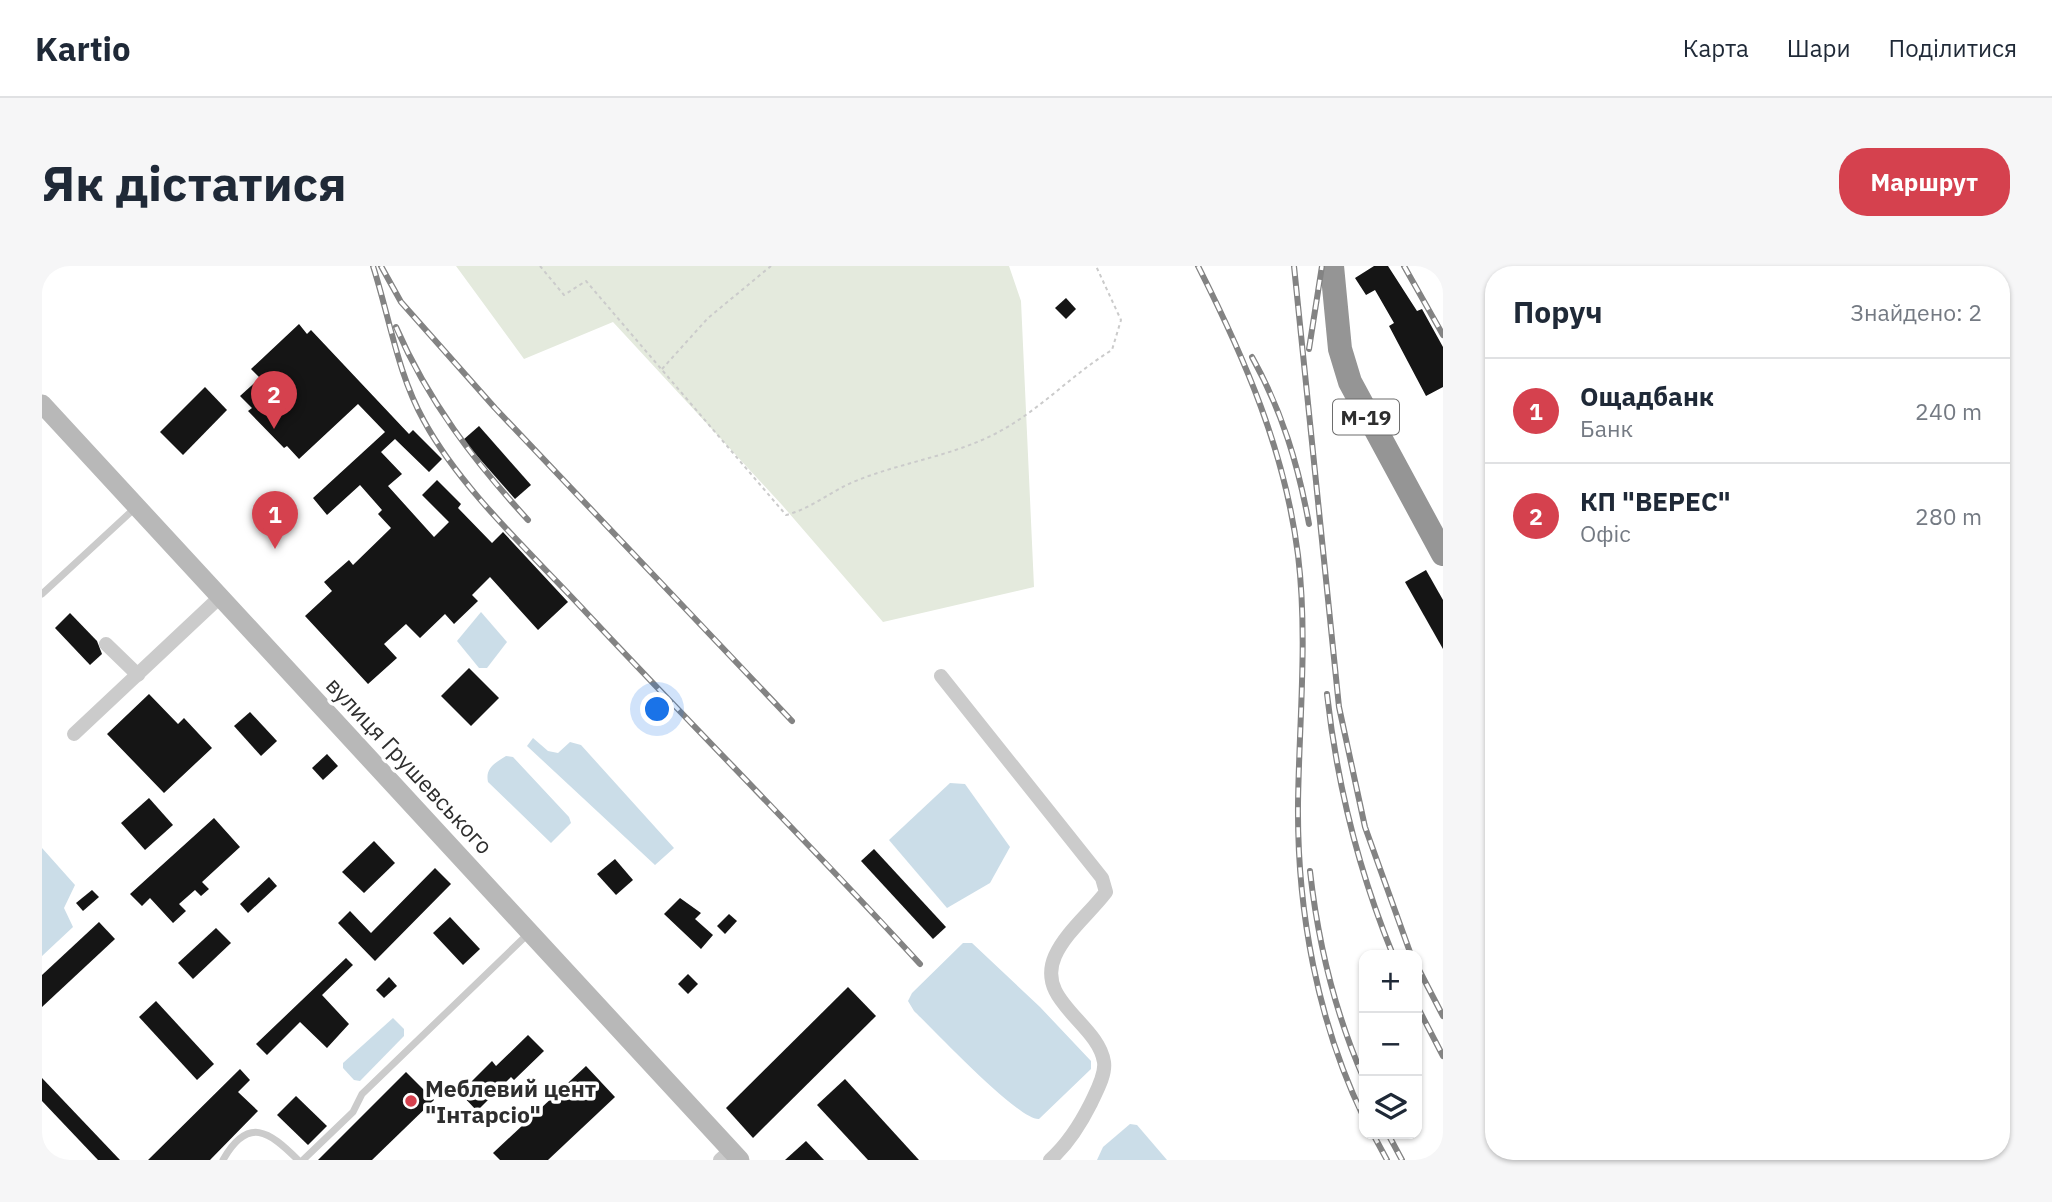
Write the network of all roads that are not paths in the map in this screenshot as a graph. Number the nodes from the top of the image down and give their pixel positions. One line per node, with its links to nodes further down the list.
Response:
1 (1332, 266): 4 (highway, М-19)
2 (42, 404): 3 (street, вулиця Грушевського)
3 (137, 506): 5 (lane); 6 (street, вулиця Грушевського)
4 (1443, 554)
5 (42, 594)
6 (221, 596): 8 (street); 11 (street, вулиця Грушевського)
7 (106, 644): 8 (street)
8 (138, 676): 10 (street)
9 (942, 676): 15 (street)
10 (74, 734)
11 (530, 932): 12 (street, вулиця Грушевського); 14 (lane)
12 (730, 1157)
13 (223, 1160): 14 (lane)
14 (301, 1160)
15 (1050, 1160)

